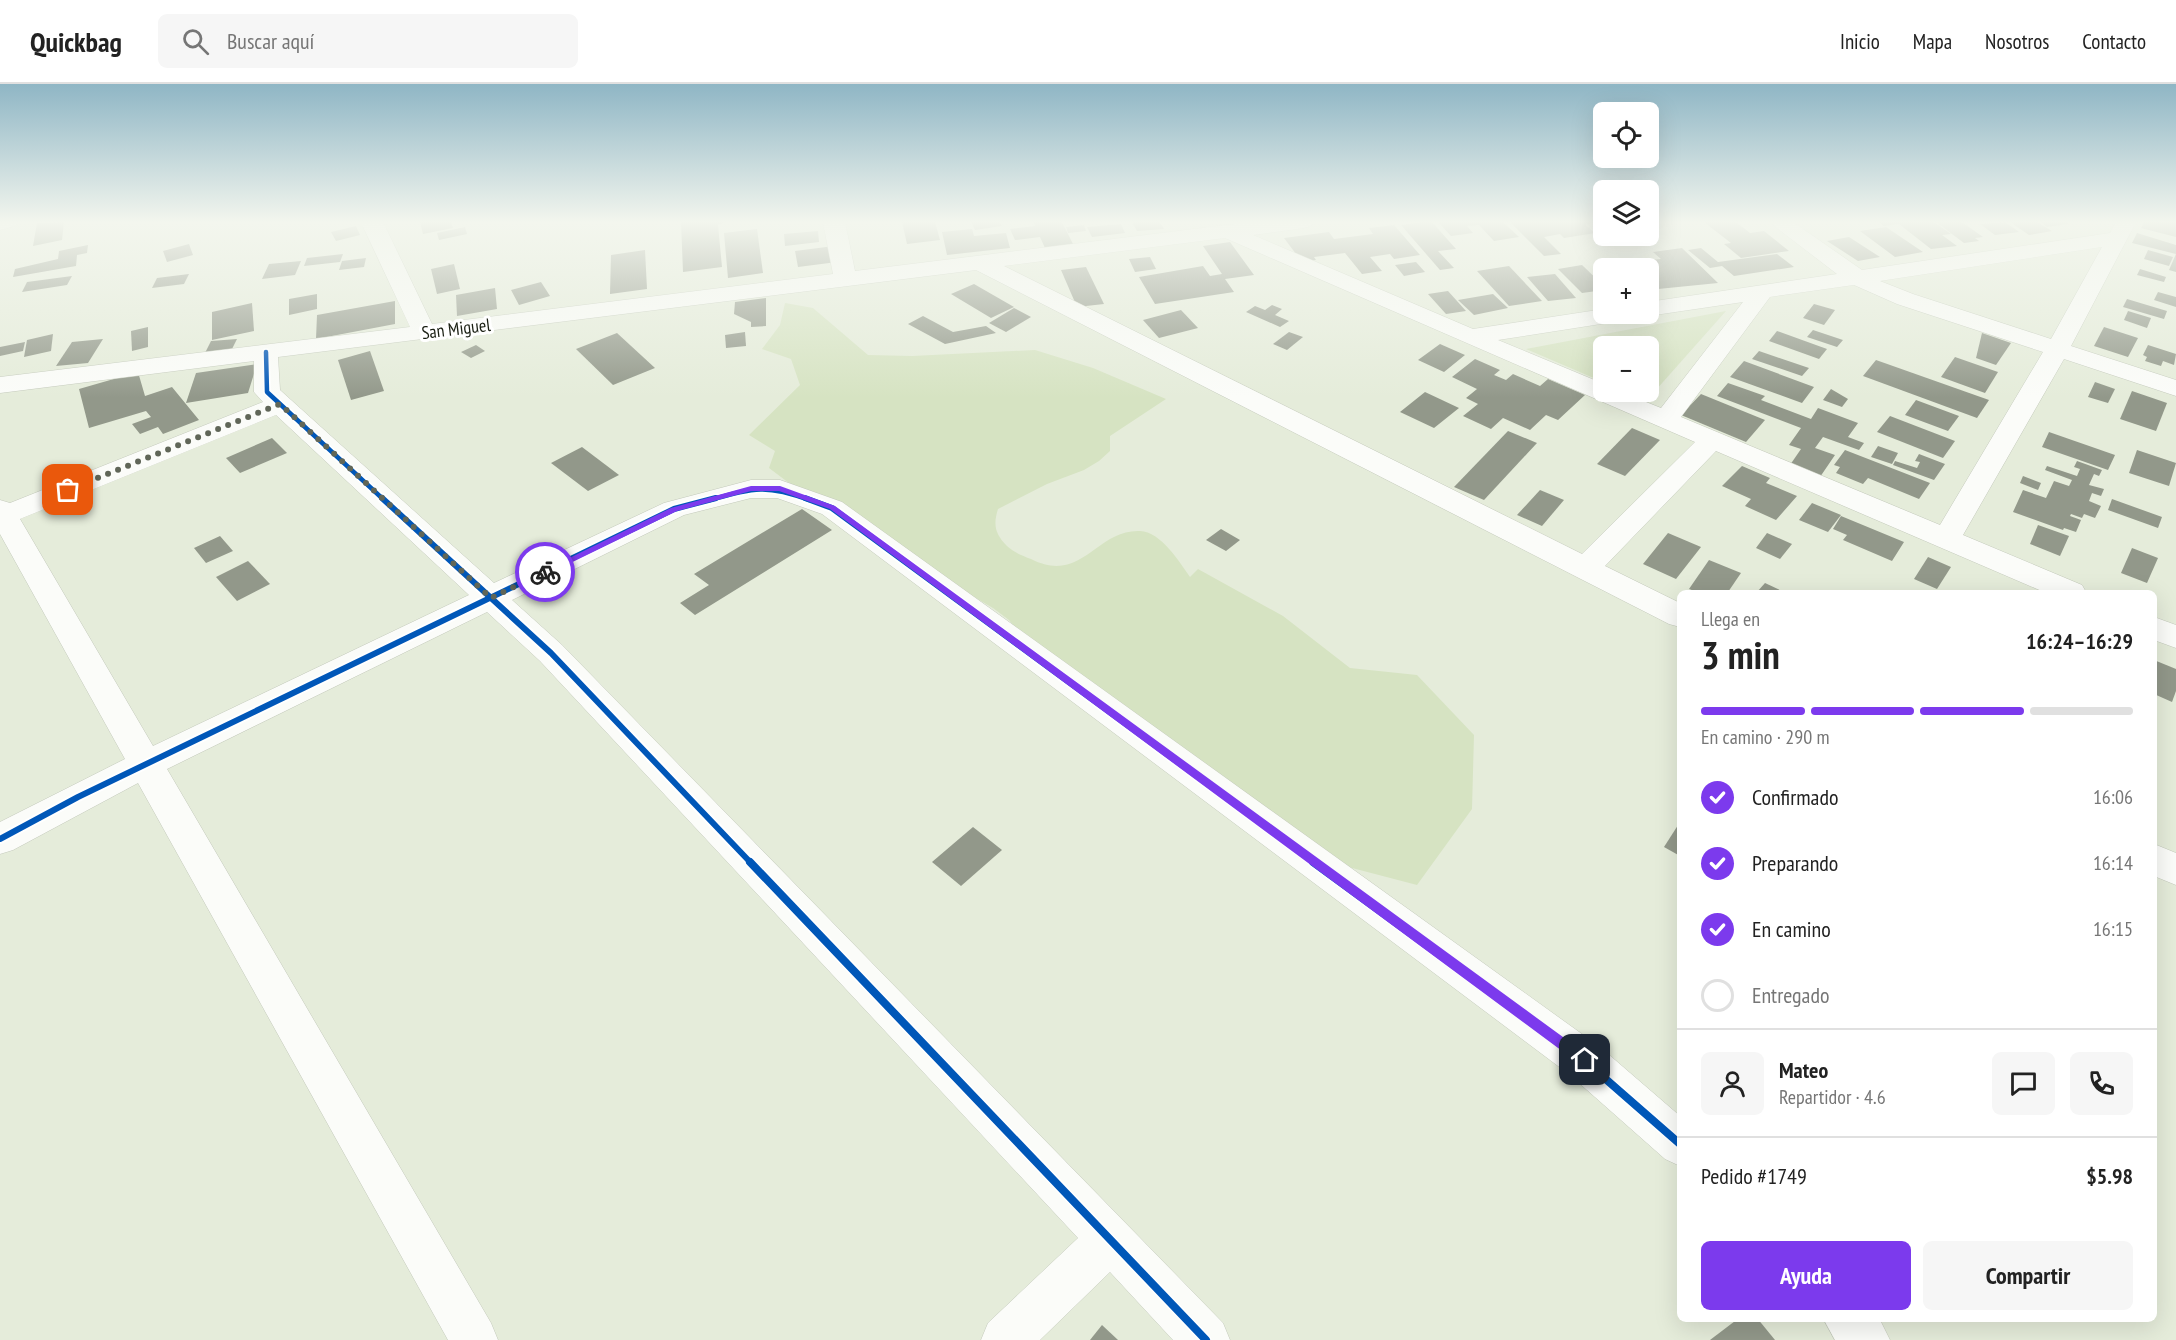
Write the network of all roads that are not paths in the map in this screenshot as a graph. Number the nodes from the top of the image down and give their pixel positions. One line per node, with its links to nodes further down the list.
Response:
1 (400, 281): 11 (street)
2 (841, 281): 11 (street, San Miguel)
3 (1015, 281): 22 (street)
4 (1340, 281): 12 (street)
5 (1827, 281): 8 (street)
6 (1864, 281): 13 (street)
7 (2095, 281): 13 (street)
8 (1762, 291): 9 (street); 18 (street)
9 (1659, 307)
10 (1593, 318): 12 (street)
11 (424, 332): 14 (street, San Miguel)
12 (1470, 337): 18 (street)
13 (2057, 350): 16 (street); 21 (street)
14 (266, 352): 15 (street, San Miguel); 17 (street)
15 (0, 385)
16 (2176, 388)
17 (280, 404): 20 (street); 24 (street)
18 (1665, 420): 19 (street)
19 (1712, 440): 21 (street); 22 (street)
20 (1, 514): 28 (street)
21 (1946, 539): 23 (street)
22 (1586, 568): 25 (street)
23 (2066, 590)
24 (491, 598): 28 (street); 32 (street); 33 (street)
25 (1677, 614)
26 (2157, 629): 27 (street)
27 (2176, 638)
28 (145, 765): 29 (street); 35 (street)
29 (0, 839)
30 (2157, 860): 31 (street)
31 (2176, 870)
32 (1677, 1141)
33 (1110, 1240): 36 (street); 37 (street)
34 (1850, 1322): 38 (street)
35 (474, 1340)
36 (1005, 1340)
37 (1206, 1340)
38 (1866, 1340)

